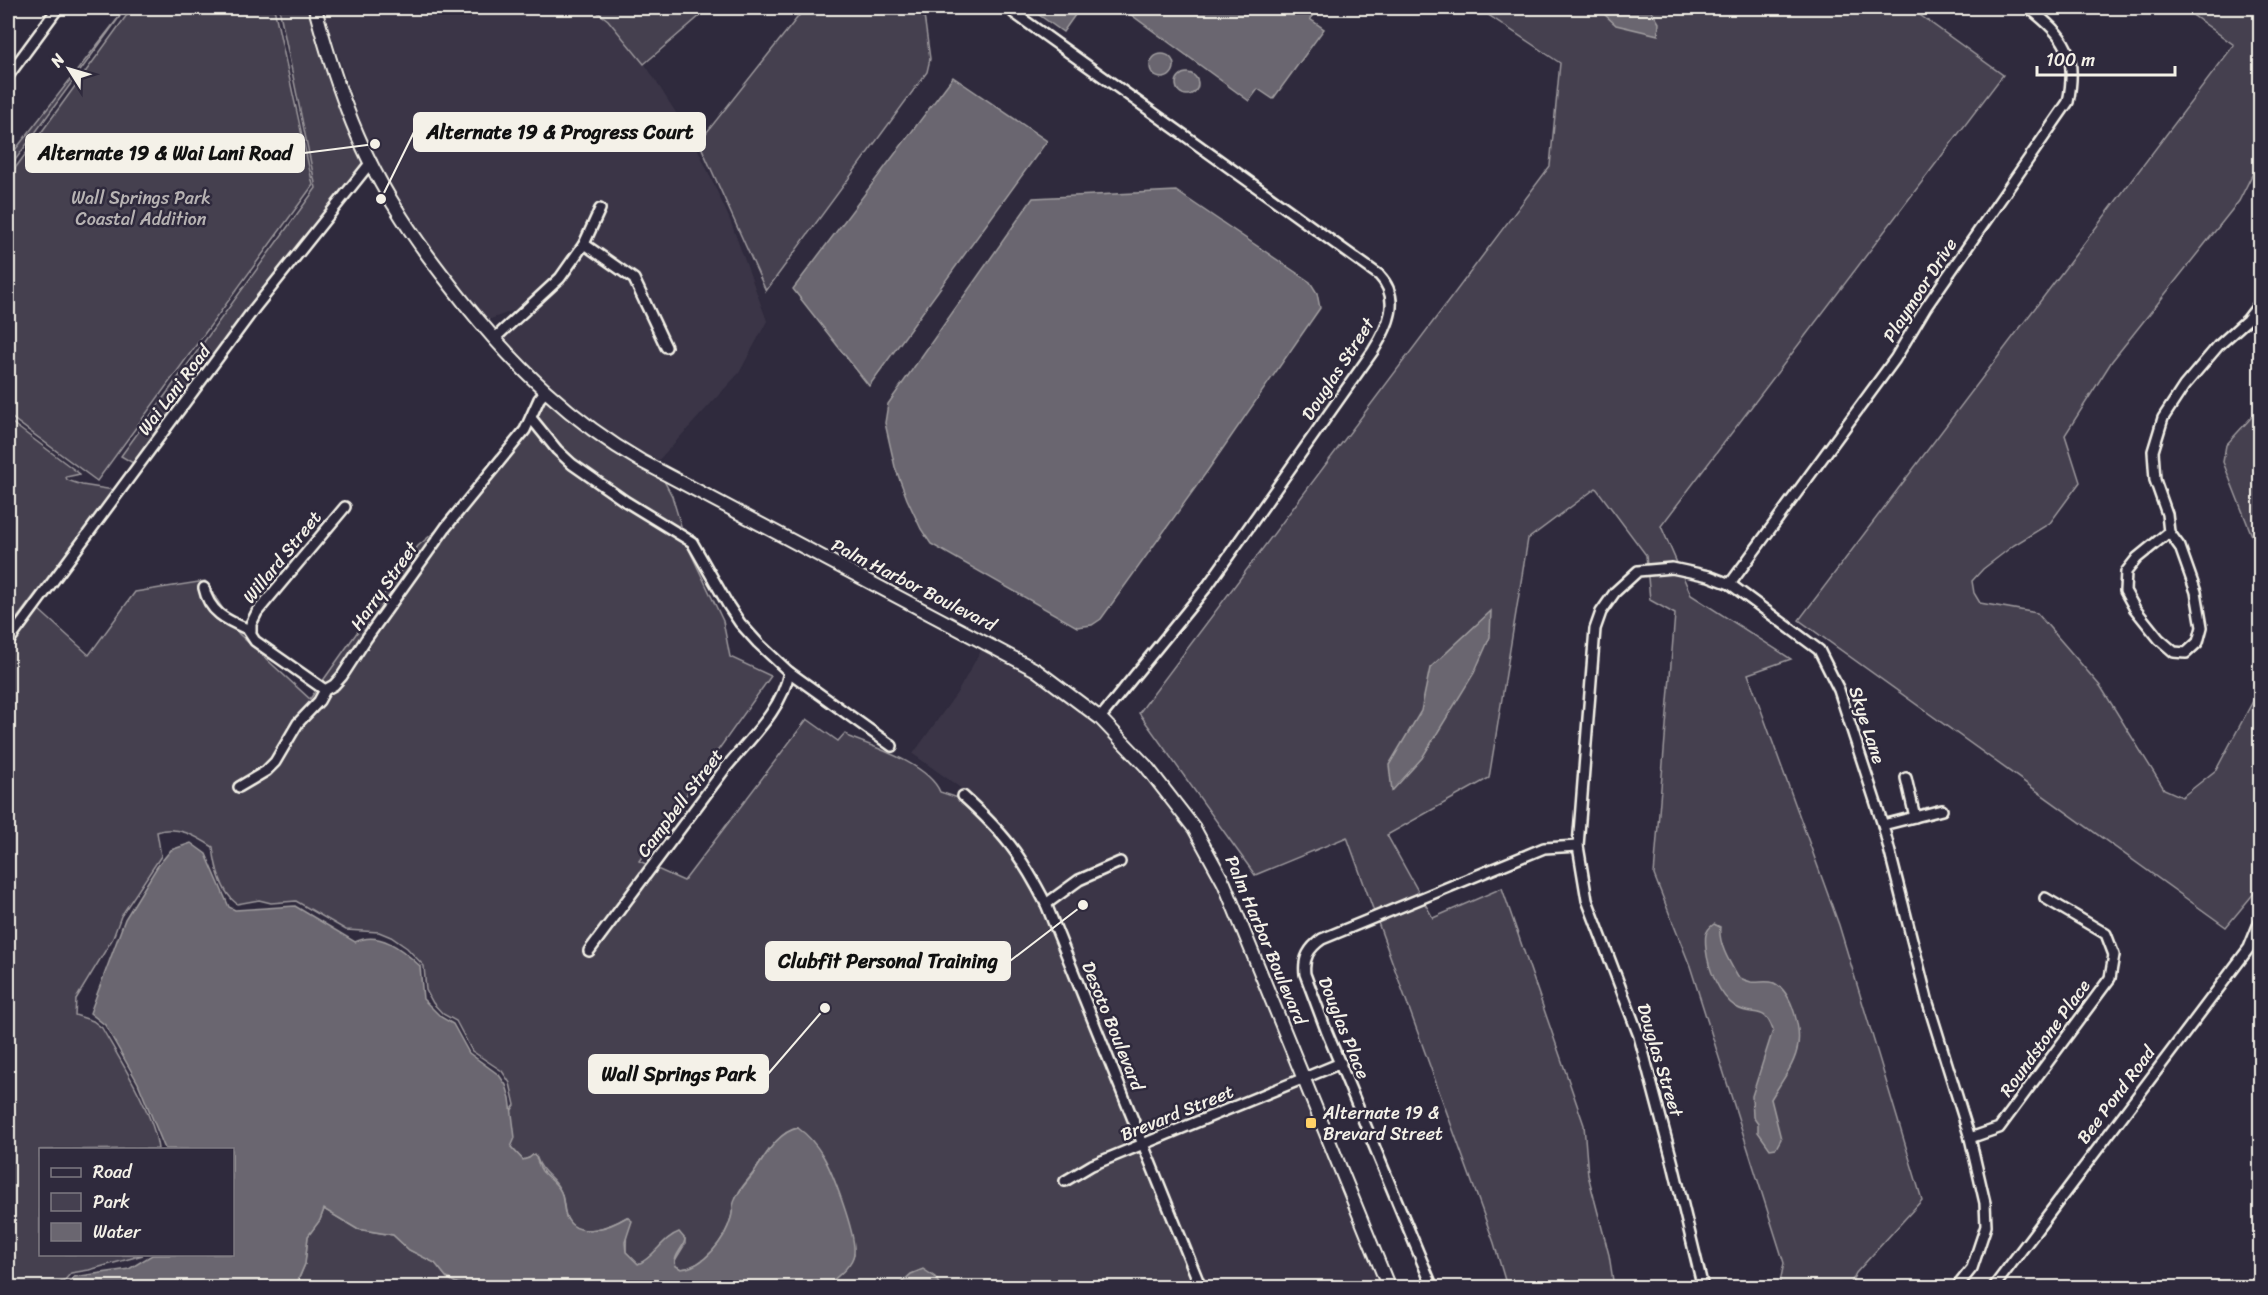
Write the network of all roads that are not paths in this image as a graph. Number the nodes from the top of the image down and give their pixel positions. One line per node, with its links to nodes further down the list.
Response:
1 (58, 8): 5 (street)
2 (315, 8): 6 (main road, Palm Harbor Boulevard)
3 (2029, 8): 16 (street, Playmoor Drive)
4 (1014, 13): 22 (street, Douglas Street)
5 (8, 76)
6 (371, 162): 10 (main road, Palm Harbor Boulevard); 19 (street, Wai Lani Road)
7 (600, 209): 8 (street)
8 (584, 244): 10 (street); 11 (street)
9 (2260, 303): 15 (street)
10 (494, 339): 12 (main road, Palm Harbor Boulevard)
11 (666, 347)
12 (545, 393): 13 (street, Harry Street); 22 (main road, Palm Harbor Boulevard)
13 (531, 418): 20 (street); 21 (street, Harry Street)
14 (345, 507): 18 (street, Willard Street)
15 (2169, 532): 15 (street)
16 (1730, 584): 29 (street, Skye Lane); 30 (street, Skye Lane)
17 (204, 588): 18 (street)
18 (251, 632): 21 (street)
19 (8, 642)
20 (789, 672): 23 (street); 35 (street, Campbell Street)
21 (325, 690): 25 (street, Harry Street)
22 (1100, 718): 37 (main road, Palm Harbor Boulevard)
23 (892, 746)
24 (1906, 778): 28 (street)
25 (239, 787)
26 (963, 796): 33 (street, Desoto Boulevard)
27 (1942, 810): 28 (street)
28 (1915, 817): 29 (street)
29 (1883, 825): 38 (street, Skye Lane)
30 (1578, 846): 36 (street, Douglas Place); 44 (street, Douglas Street)
31 (1120, 862): 33 (street)
32 (2046, 898): 38 (street, Roundstone Place)
33 (1046, 904): 39 (street, Desoto Boulevard)
34 (2260, 921): 46 (street, Bee Pond Road)
35 (589, 951)
36 (1341, 1064): 37 (street, Brevard Street); 43 (street, Douglas Place)
37 (1304, 1079): 39 (street, Brevard Street); 42 (main road, Palm Harbor Boulevard)
38 (1970, 1138): 45 (street, Skye Lane)
39 (1144, 1145): 40 (street, Brevard Street); 41 (street, Desoto Boulevard)
40 (1065, 1181)
41 (1201, 1287)
42 (1389, 1287)
43 (1433, 1287)
44 (1703, 1287)
45 (1956, 1287)
46 (1993, 1287)

